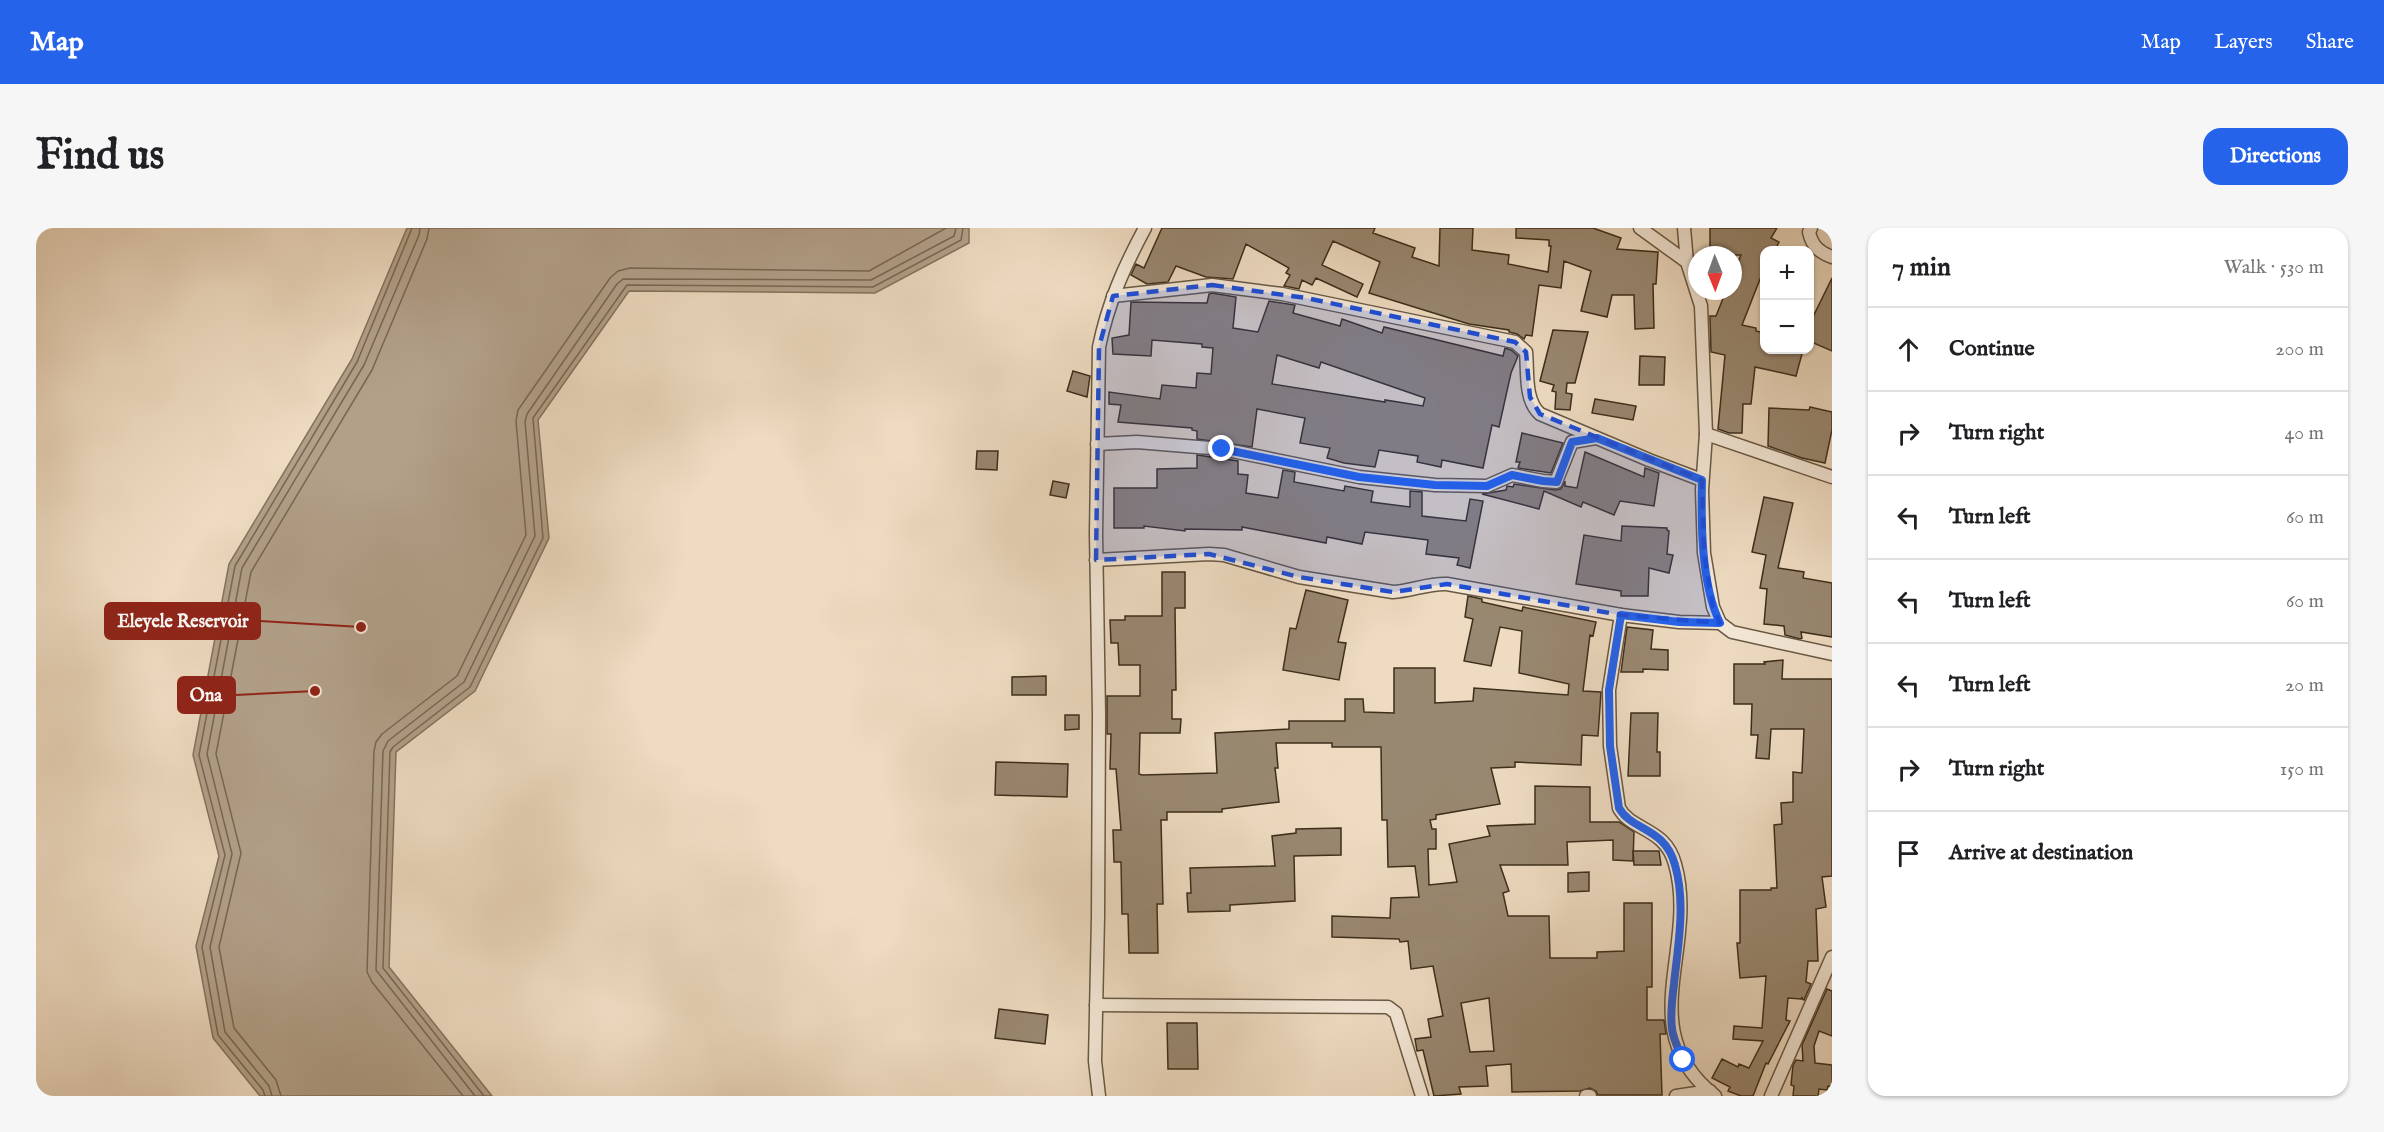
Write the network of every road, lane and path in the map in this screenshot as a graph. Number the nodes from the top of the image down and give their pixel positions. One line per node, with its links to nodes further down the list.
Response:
1 (1145, 228): 7 (street)
2 (1640, 228): 6 (street)
3 (1684, 228): 6 (street)
4 (1810, 228): 5 (street)
5 (1832, 257)
6 (1687, 262): 8 (street)
7 (1113, 296): 9 (street); 10 (street)
8 (1706, 434): 11 (street); 12 (street)
9 (1597, 438): 10 (street); 12 (street)
10 (1097, 444): 13 (street)
11 (1832, 477)
12 (1702, 480): 15 (street)
13 (1096, 560): 14 (street); 18 (street)
14 (1621, 615): 15 (street); 19 (street)
15 (1720, 623): 16 (street)
16 (1832, 654)
17 (1831, 963): 23 (street)
18 (1096, 1005): 20 (street); 21 (street)
19 (1712, 1094): 22 (street)
20 (1099, 1096)
21 (1422, 1096)
22 (1676, 1096)
23 (1771, 1096)

